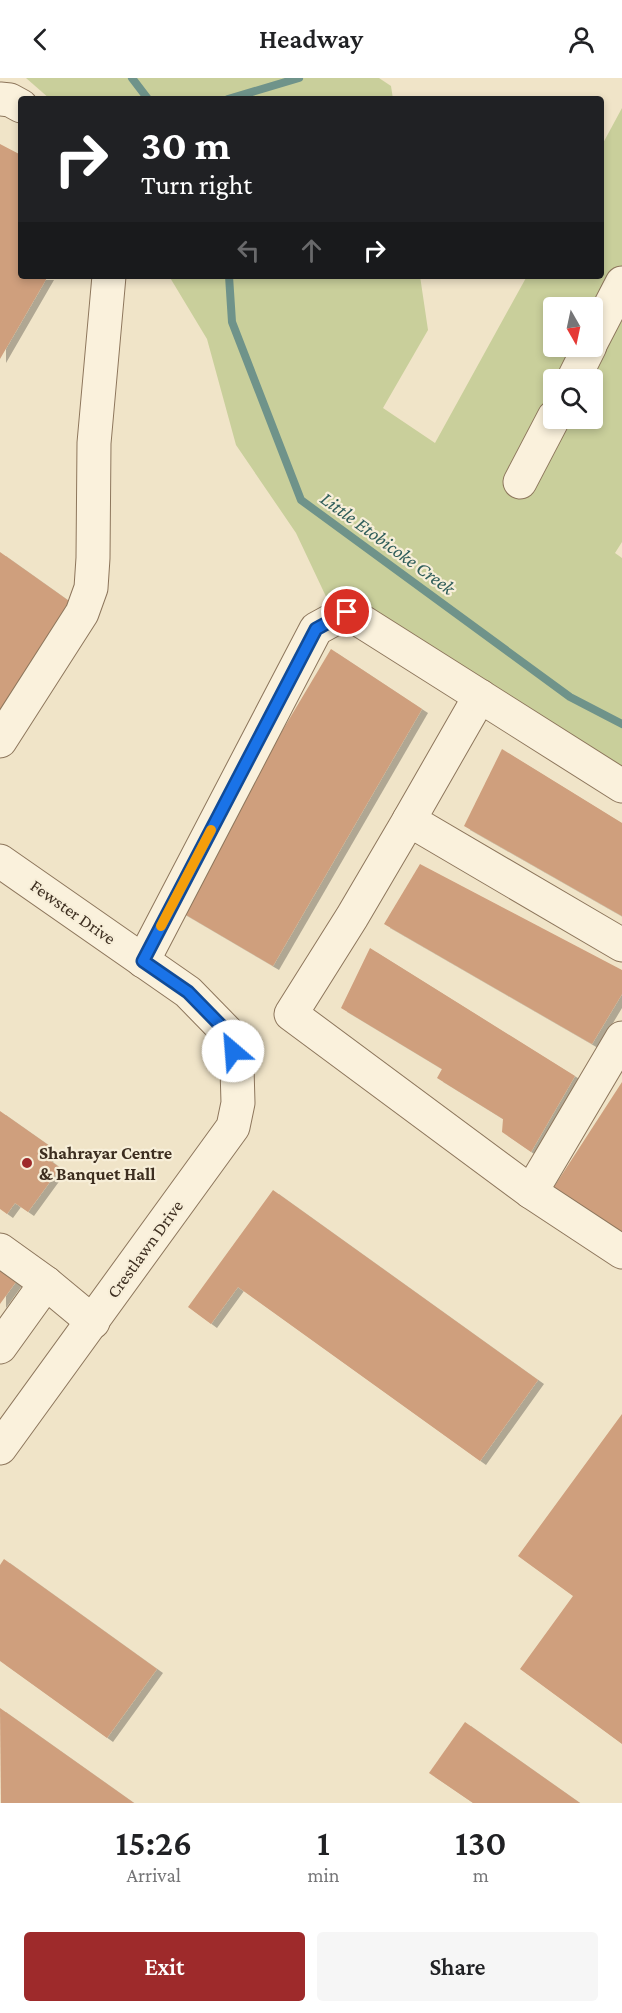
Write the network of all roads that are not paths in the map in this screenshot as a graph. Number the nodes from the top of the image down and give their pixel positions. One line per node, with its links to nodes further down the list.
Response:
1 (0, 99): 2 (street)
2 (18, 104)
3 (109, 279): 9 (street)
4 (622, 283): 5 (street)
5 (603, 320)
6 (548, 429): 7 (street)
7 (520, 482)
8 (480, 696): 10 (street); 11 (street); 14 (street)
9 (0, 741)
10 (622, 786)
11 (409, 820): 13 (street); 17 (street)
12 (0, 861): 14 (street, Fewster Drive)
13 (622, 945)
14 (143, 961): 15 (street, Fewster Drive)
15 (229, 1034): 21 (street, Crestlawn Drive)
16 (622, 1038): 17 (street)
17 (531, 1192): 19 (street)
18 (0, 1250): 20 (street)
19 (622, 1252)
20 (46, 1283): 21 (street); 22 (street)
21 (93, 1322): 23 (street, Crestlawn Drive)
22 (0, 1347)
23 (0, 1448)

